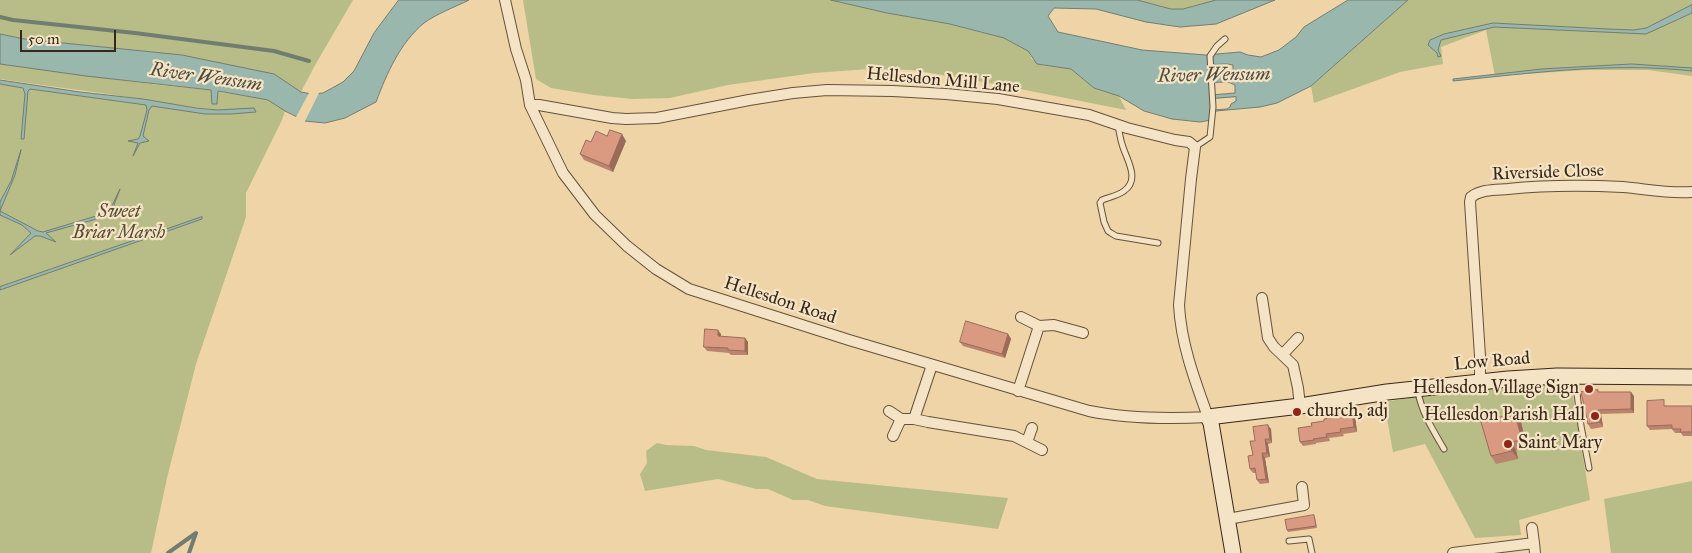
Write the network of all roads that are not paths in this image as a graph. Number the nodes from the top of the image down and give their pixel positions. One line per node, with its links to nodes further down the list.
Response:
1 (505, 0): 3 (street, Hellesdon Road)
2 (1225, 39): 5 (lane)
3 (530, 105): 4 (street, Hellesdon Mill Lane); 14 (street, Hellesdon Road)
4 (1118, 124): 5 (street, Hellesdon Mill Lane); 7 (lane)
5 (1195, 146): 22 (street)
6 (1692, 192): 17 (street, Riverside Close)
7 (1158, 243)
8 (1262, 298): 13 (street)
9 (1021, 317): 10 (street)
10 (1038, 326): 11 (street); 19 (street)
11 (1083, 333)
12 (1298, 338): 13 (street)
13 (1283, 354): 20 (street)
14 (932, 365): 19 (street, Hellesdon Road); 24 (street)
15 (1575, 376): 16 (street, Low Road); 17 (street, Low Road); 30 (lane)
16 (1692, 377)
17 (1480, 381): 18 (street, Low Road)
18 (1418, 389): 20 (street, Low Road); 28 (lane)
19 (1018, 391): 22 (street, Hellesdon Road)
20 (1300, 406): 22 (street, Low Road)
21 (889, 411): 23 (street)
22 (1208, 417): 32 (street)
23 (902, 419): 24 (street); 26 (street)
24 (914, 419): 27 (street)
25 (1032, 428): 27 (street)
26 (893, 436)
27 (1027, 442): 29 (street)
28 (1444, 449)
29 (1042, 450)
30 (1589, 468)
31 (1302, 487): 32 (street)
32 (1228, 519): 36 (street)
33 (1532, 528): 35 (street)
34 (1289, 541): 37 (lane)
35 (1534, 548): 38 (street)
36 (1233, 553)
37 (1312, 553)
38 (1453, 553)

